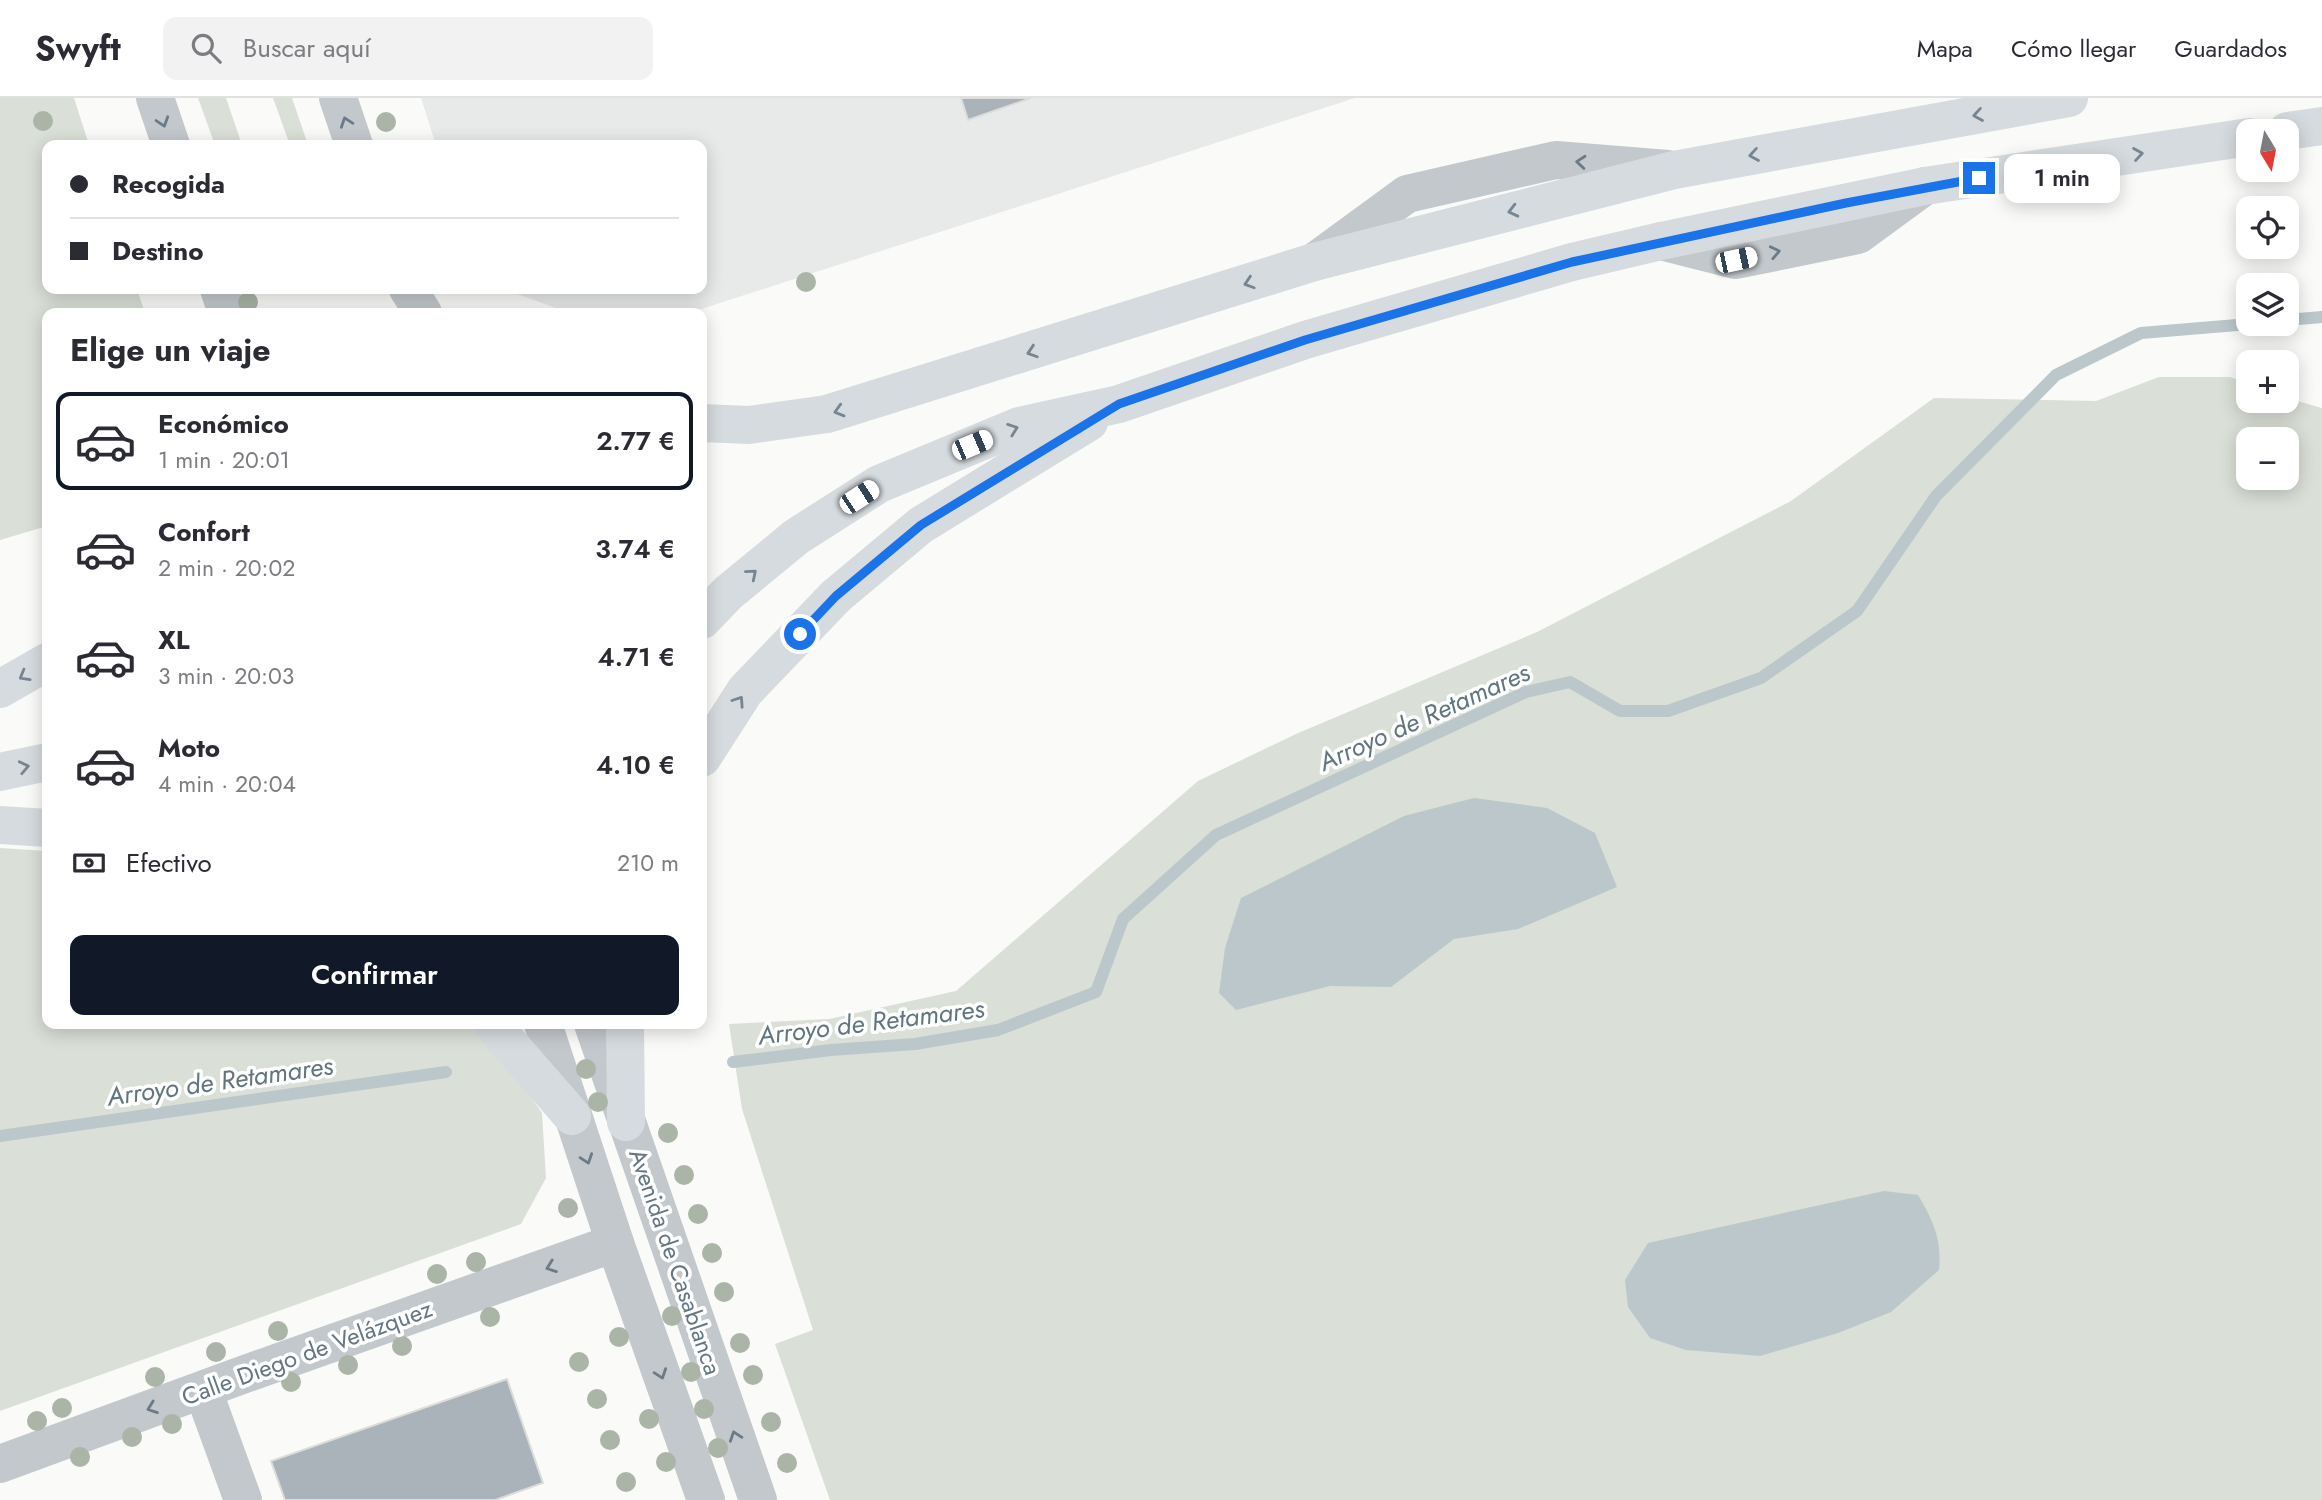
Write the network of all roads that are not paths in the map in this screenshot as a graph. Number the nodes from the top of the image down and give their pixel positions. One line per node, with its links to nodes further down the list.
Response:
1 (155, 98): 7 (street, one-way to 7)
2 (338, 98): 8 (street, one-way to 2)
3 (2069, 98): 10 (highway, one-way to 10)
4 (2322, 126): 5 (highway)
5 (2300, 129)
6 (2236, 139): 9 (highway, one-way to 6)
7 (169, 140)
8 (352, 140)
9 (1119, 404): 11 (highway, one-way to 9); 14 (highway, one-way to 9)
10 (707, 423)
11 (707, 615)
12 (42, 665): 13 (highway, one-way to 13)
13 (0, 689)
14 (707, 750)
15 (42, 763): 16 (highway, one-way to 15)
16 (0, 772)
17 (0, 825): 18 (highway)
18 (42, 828)
19 (496, 1029): 23 (highway)
20 (545, 1029): 23 (street, Avenida de Casablanca)
21 (595, 1029): 24 (street, Avenida de Casablanca)
22 (625, 1029): 24 (highway)
23 (572, 1116): 25 (street, Avenida de Casablanca, one-way to 25)
24 (626, 1122): 30 (street, Avenida de Casablanca, one-way to 24)
25 (615, 1243): 26 (street, Calle Diego de Velázquez, one-way to 26); 29 (street, Avenida de Casablanca, one-way to 29)
26 (202, 1390): 27 (street, Calle Diego de Velázquez, one-way to 27); 28 (street)
27 (0, 1464)
28 (243, 1500)
29 (706, 1500)
30 (758, 1500)

